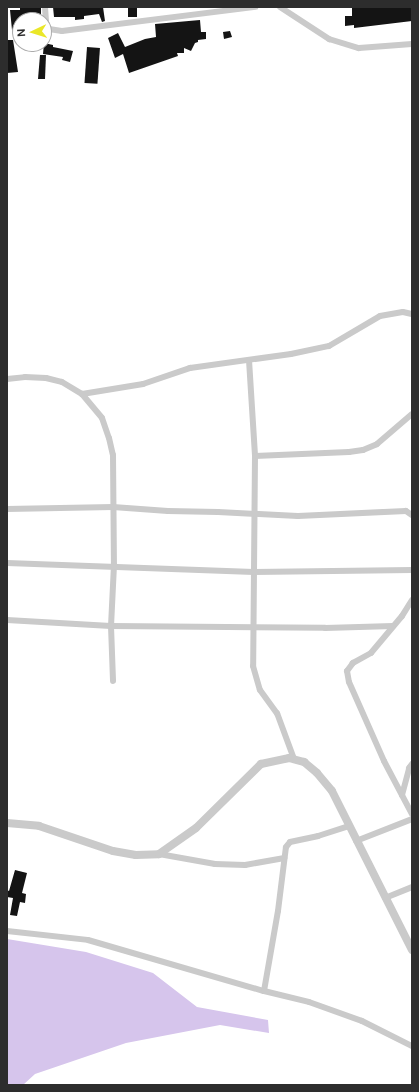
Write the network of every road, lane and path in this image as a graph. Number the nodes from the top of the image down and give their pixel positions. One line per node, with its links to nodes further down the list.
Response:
1 (45, 7): 2 (street)
2 (256, 7)
3 (280, 7): 4 (street)
4 (412, 44)
5 (412, 314): 6 (street)
6 (249, 360): 8 (street); 10 (street)
7 (7, 379): 8 (street)
8 (82, 394): 11 (street)
9 (412, 414): 10 (street)
10 (255, 456): 13 (street)
11 (113, 508): 12 (street); 13 (street); 16 (street)
12 (7, 510)
13 (255, 515): 14 (street); 18 (street)
14 (412, 515)
15 (7, 563): 16 (street)
16 (114, 565): 18 (street); 21 (street)
17 (412, 570): 18 (street)
18 (254, 572): 23 (street)
19 (412, 600): 22 (street)
20 (7, 620): 21 (street)
21 (111, 626): 23 (street); 24 (street)
22 (393, 626): 23 (street); 27 (street)
23 (252, 627): 25 (street)
24 (113, 681)
25 (294, 759): 31 (street); 33 (street)
26 (412, 764): 27 (street)
27 (402, 795): 28 (street)
28 (412, 814)
29 (412, 818): 32 (street)
30 (7, 823): 33 (street)
31 (349, 826): 32 (street); 34 (street)
32 (356, 841): 36 (street)
33 (159, 854): 34 (street)
34 (284, 858): 39 (street)
35 (412, 886): 36 (street)
36 (385, 898): 38 (street)
37 (7, 931): 39 (street)
38 (412, 950)
39 (264, 991): 40 (street)
40 (412, 1046)

